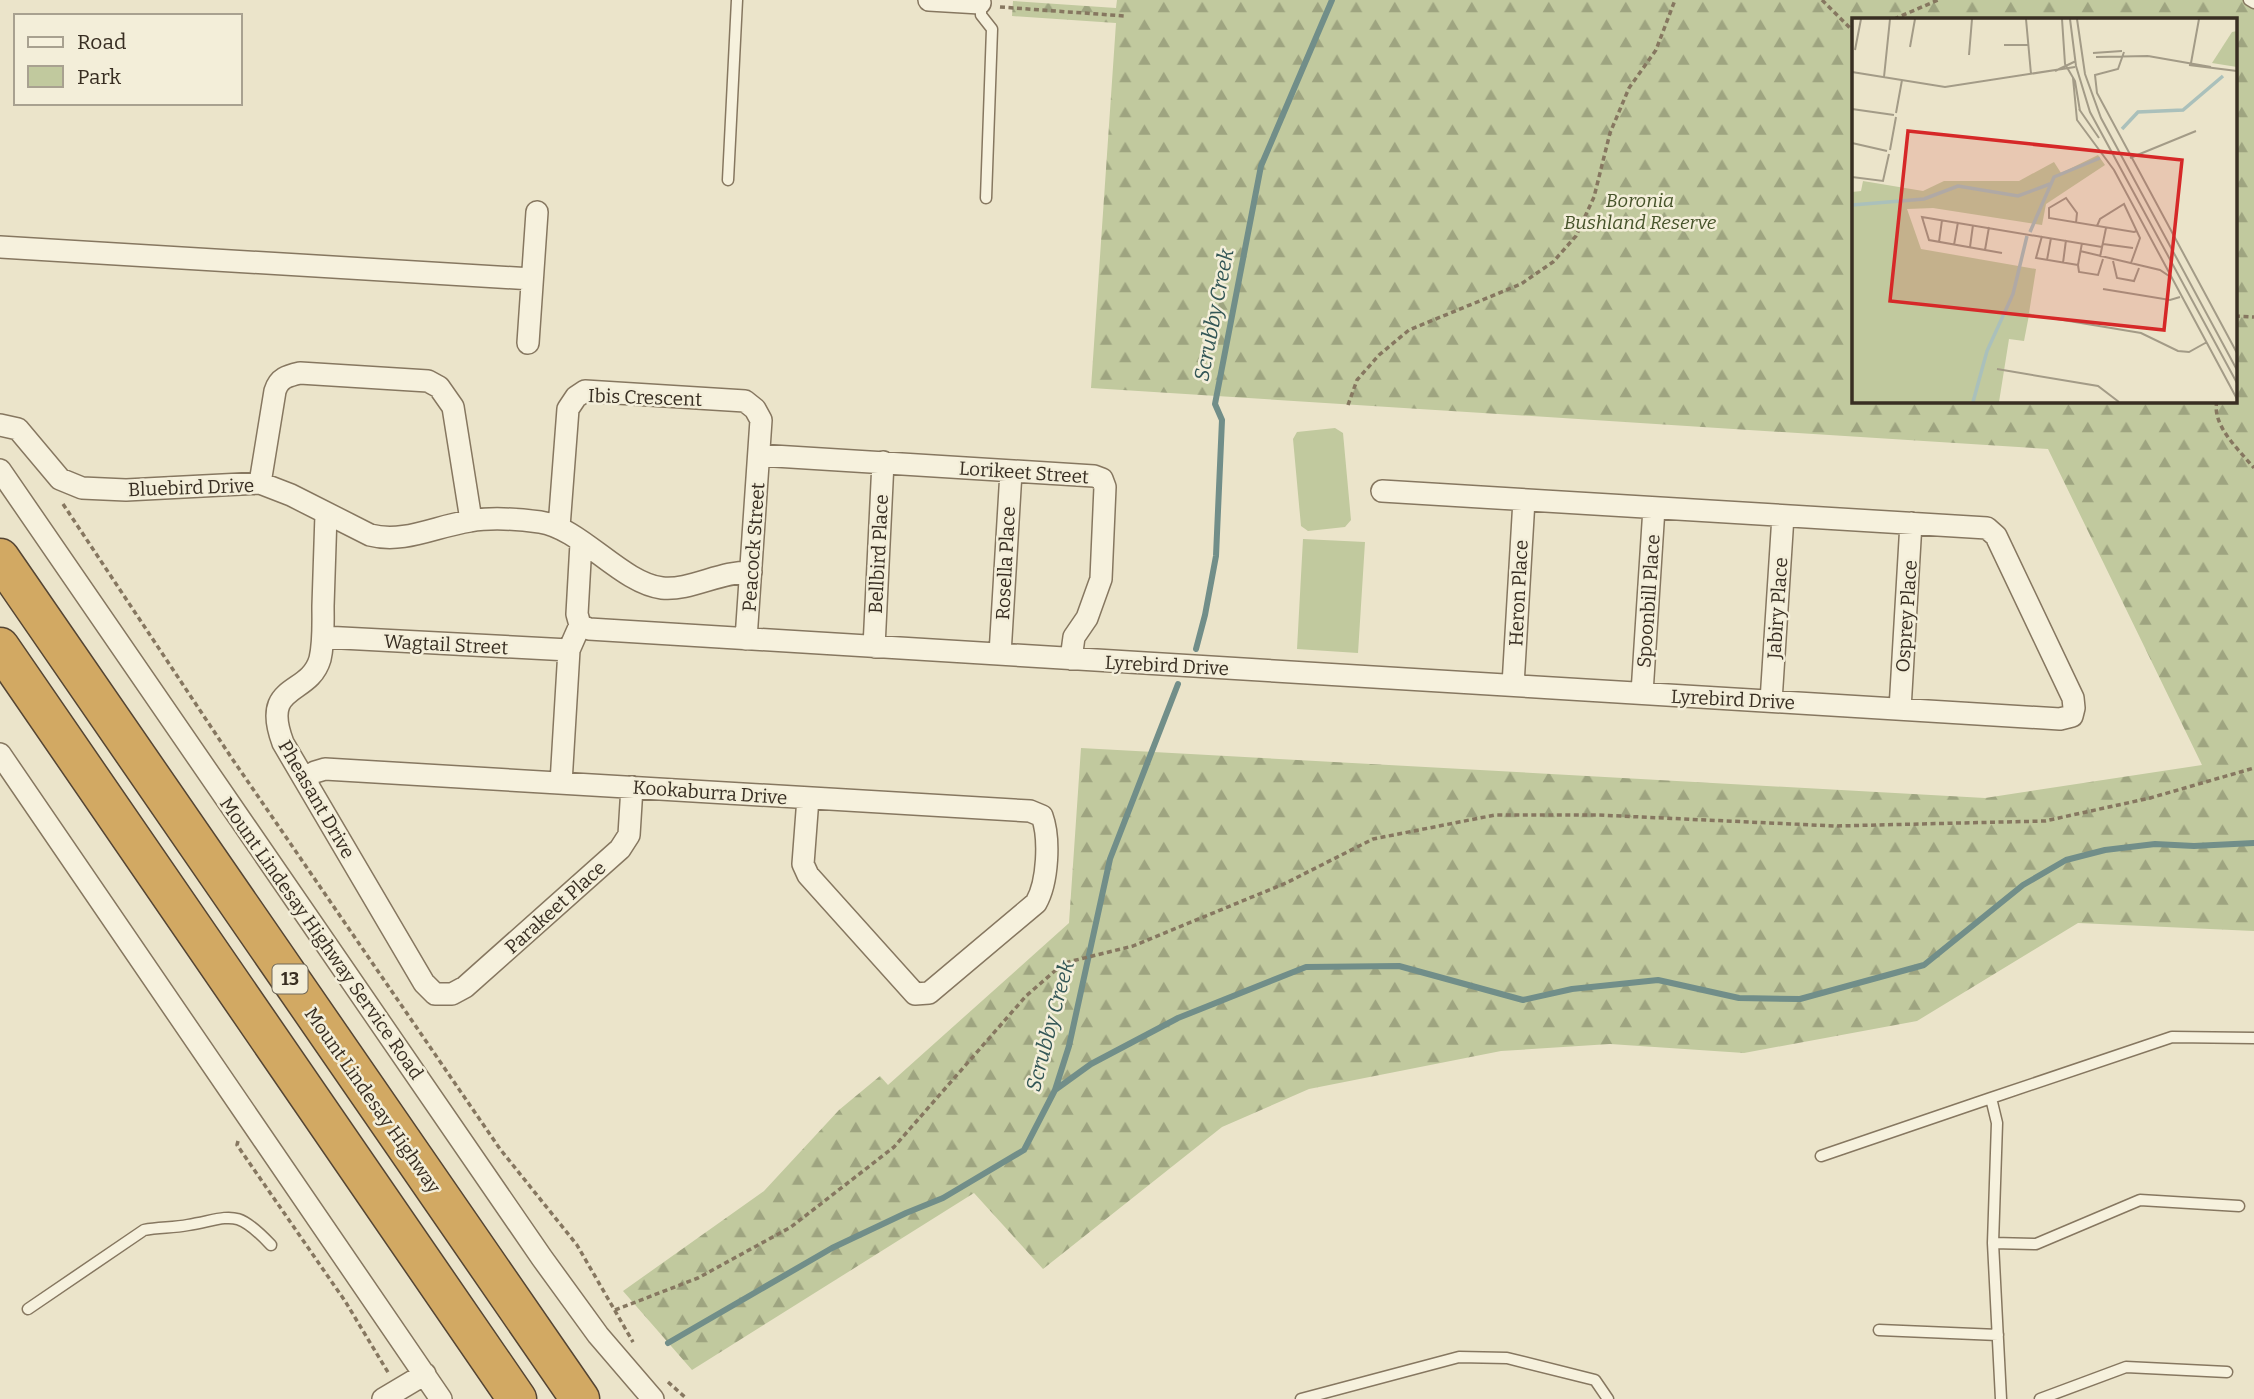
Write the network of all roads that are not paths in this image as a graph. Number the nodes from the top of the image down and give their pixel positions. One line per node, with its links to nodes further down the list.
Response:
1 (737, 0): 6 (lane)
2 (929, 0): 4 (street)
3 (2249, 0): 5 (lane)
4 (981, 2): 7 (lane)
5 (2254, 3)
6 (729, 180)
7 (985, 198)
8 (537, 212): 10 (street)
9 (0, 247): 10 (street)
10 (532, 279): 11 (street)
11 (528, 343)
12 (0, 425): 17 (street, Bluebird Drive)
13 (759, 455): 14 (street, Lorikeet Street); 25 (street, Ibis Crescent); 28 (street, Peacock Street)
14 (883, 462): 16 (street, Lorikeet Street); 32 (street, Bellbird Place)
15 (0, 470): 62 (street, Mount Lindesay Highway Service Road)
16 (1011, 472): 35 (street, Rosella Place); 36 (street, Lorikeet Street)
17 (260, 484): 21 (street, Bluebird Drive); 23 (street)
18 (1382, 491): 19 (street, Lyrebird Drive)
19 (1524, 500): 20 (street, Lyrebird Drive); 37 (street, Heron Place)
20 (1654, 508): 22 (street, Lyrebird Drive); 38 (street, Spoonbill Place)
21 (326, 514): 23 (street, Bluebird Drive); 30 (street, Pheasant Drive)
22 (1783, 516): 24 (street, Lyrebird Drive); 39 (street, Jabiry Place)
23 (471, 520): 25 (street, Bluebird Drive)
24 (1911, 523): 40 (street, Osprey Place); 40 (street, Lyrebird Drive)
25 (559, 527): 26 (street, Bluebird Drive)
26 (581, 543): 28 (street, Bluebird Drive); 29 (street)
27 (0, 558): 61 (highway, Mount Lindesay Highway / 13)
28 (751, 572): 31 (street, Peacock Street)
29 (580, 625): 31 (street, Lyrebird Drive); 34 (street)
30 (323, 637): 34 (street, Wagtail Street); 42 (street, Pheasant Drive)
31 (746, 639): 32 (street, Lyrebird Drive)
32 (874, 646): 35 (street, Lyrebird Drive)
33 (0, 647): 60 (highway)
34 (569, 650): 43 (street)
35 (1000, 654): 36 (street, Lyrebird Drive)
36 (1071, 659): 37 (street, Lyrebird Drive)
37 (1513, 685): 38 (street, Lyrebird Drive)
38 (1642, 693): 39 (street, Lyrebird Drive)
39 (1771, 701): 40 (street, Lyrebird Drive)
40 (1900, 709)
41 (0, 754): 57 (street)
42 (305, 780): 43 (street, Kookaburra Drive); 46 (street, Pheasant Drive)
43 (561, 783): 44 (street, Kookaburra Drive)
44 (632, 787): 45 (street, Kookaburra Drive); 46 (street, Parakeet Place)
45 (808, 798): 45 (street, Kookaburra Drive)
46 (435, 994)
47 (2254, 1038): 48 (lane)
48 (1991, 1098): 49 (lane); 51 (lane)
49 (1821, 1156)
50 (2239, 1206): 51 (lane)
51 (1993, 1242): 55 (lane)
52 (271, 1245): 53 (lane)
53 (28, 1309)
54 (1879, 1330): 55 (lane)
55 (1998, 1335): 65 (lane)
56 (2227, 1372): 66 (lane)
57 (425, 1374): 58 (street); 59 (street)
58 (391, 1394)
59 (441, 1399)
60 (517, 1399)
61 (580, 1399)
62 (653, 1399)
63 (1301, 1399): 64 (lane)
64 (1608, 1399)
65 (2001, 1399)
66 (2040, 1399)

